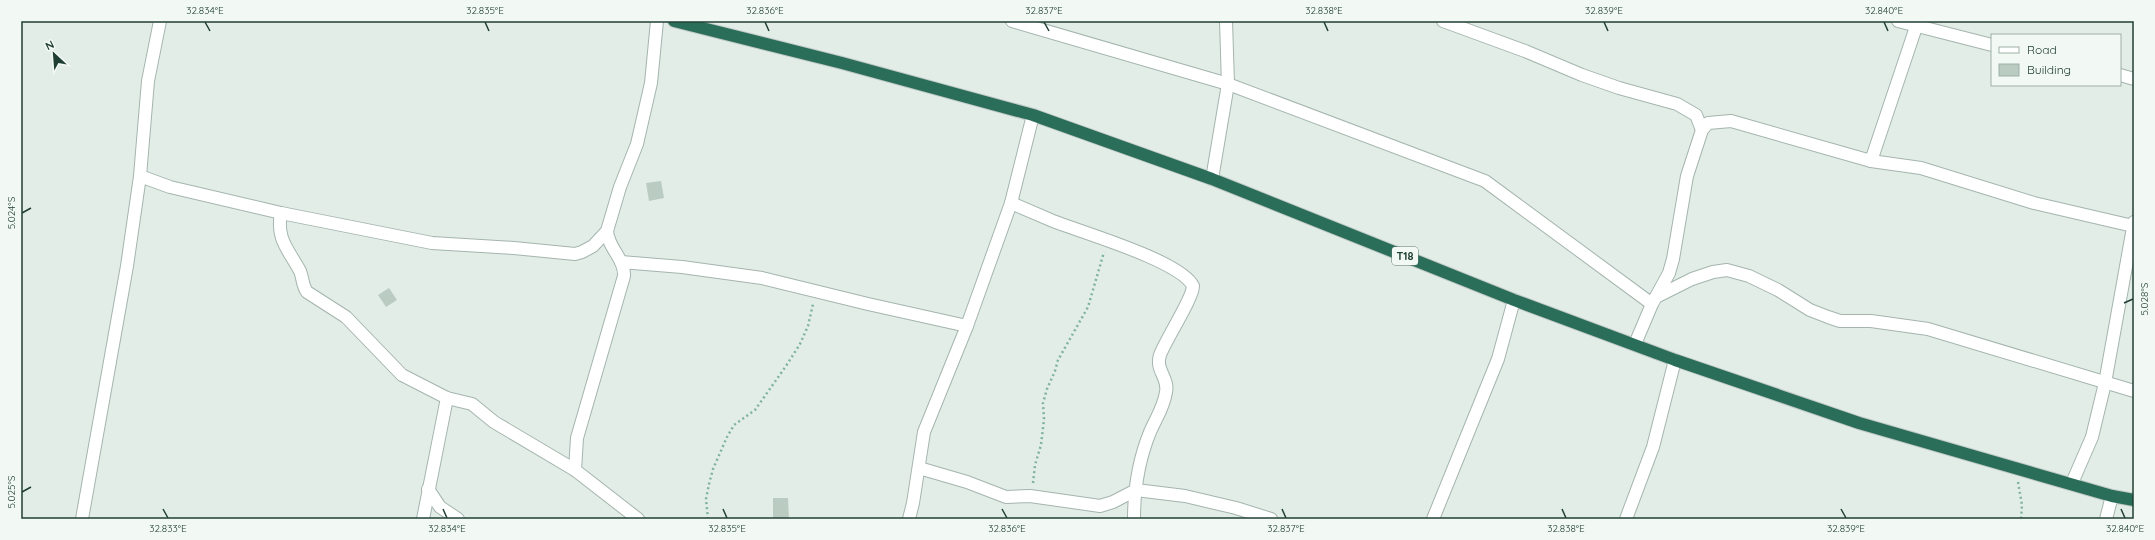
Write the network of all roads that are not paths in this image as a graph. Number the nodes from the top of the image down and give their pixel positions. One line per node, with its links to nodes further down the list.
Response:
1 (160, 21): 16 (street)
2 (657, 21): 21 (street)
3 (674, 21): 13 (highway, T18)
4 (1012, 21): 12 (street)
5 (1226, 21): 12 (street)
6 (1443, 21): 14 (street)
7 (1898, 21): 8 (street)
8 (1916, 27): 9 (street); 15 (street)
9 (1991, 46)
10 (2121, 75): 11 (street)
11 (2134, 79)
12 (1228, 84): 17 (street); 24 (street)
13 (1033, 115): 17 (highway, T18); 18 (street)
14 (1702, 130): 15 (street); 24 (street)
15 (1871, 161): 20 (street)
16 (140, 176): 19 (street); 38 (street)
17 (1212, 179): 23 (highway, T18)
18 (1011, 203): 25 (street); 35 (street)
19 (281, 213): 21 (street); 30 (street)
20 (2133, 224): 28 (street)
21 (607, 231): 22 (street)
22 (621, 262): 25 (street); 32 (street)
23 (1514, 300): 26 (highway, T18); 45 (street)
24 (1654, 301): 26 (street); 28 (street)
25 (967, 326): 31 (street)
26 (1635, 344): 27 (highway, T18)
27 (1675, 360): 33 (highway, T18); 46 (street)
28 (2105, 383): 29 (street); 33 (street)
29 (2134, 391)
30 (447, 398): 32 (street); 34 (street)
31 (919, 468): 35 (street); 42 (street)
32 (575, 470): 41 (street)
33 (2072, 483): 36 (highway, T18)
34 (428, 489): 39 (street); 40 (street)
35 (1136, 490): 43 (street); 44 (street)
36 (2112, 496): 37 (highway, T18); 47 (street)
37 (2134, 500)
38 (82, 519)
39 (423, 519)
40 (458, 519)
41 (638, 519)
42 (909, 519)
43 (1134, 519)
44 (1271, 519)
45 (1434, 519)
46 (1626, 519)
47 (2106, 519)

